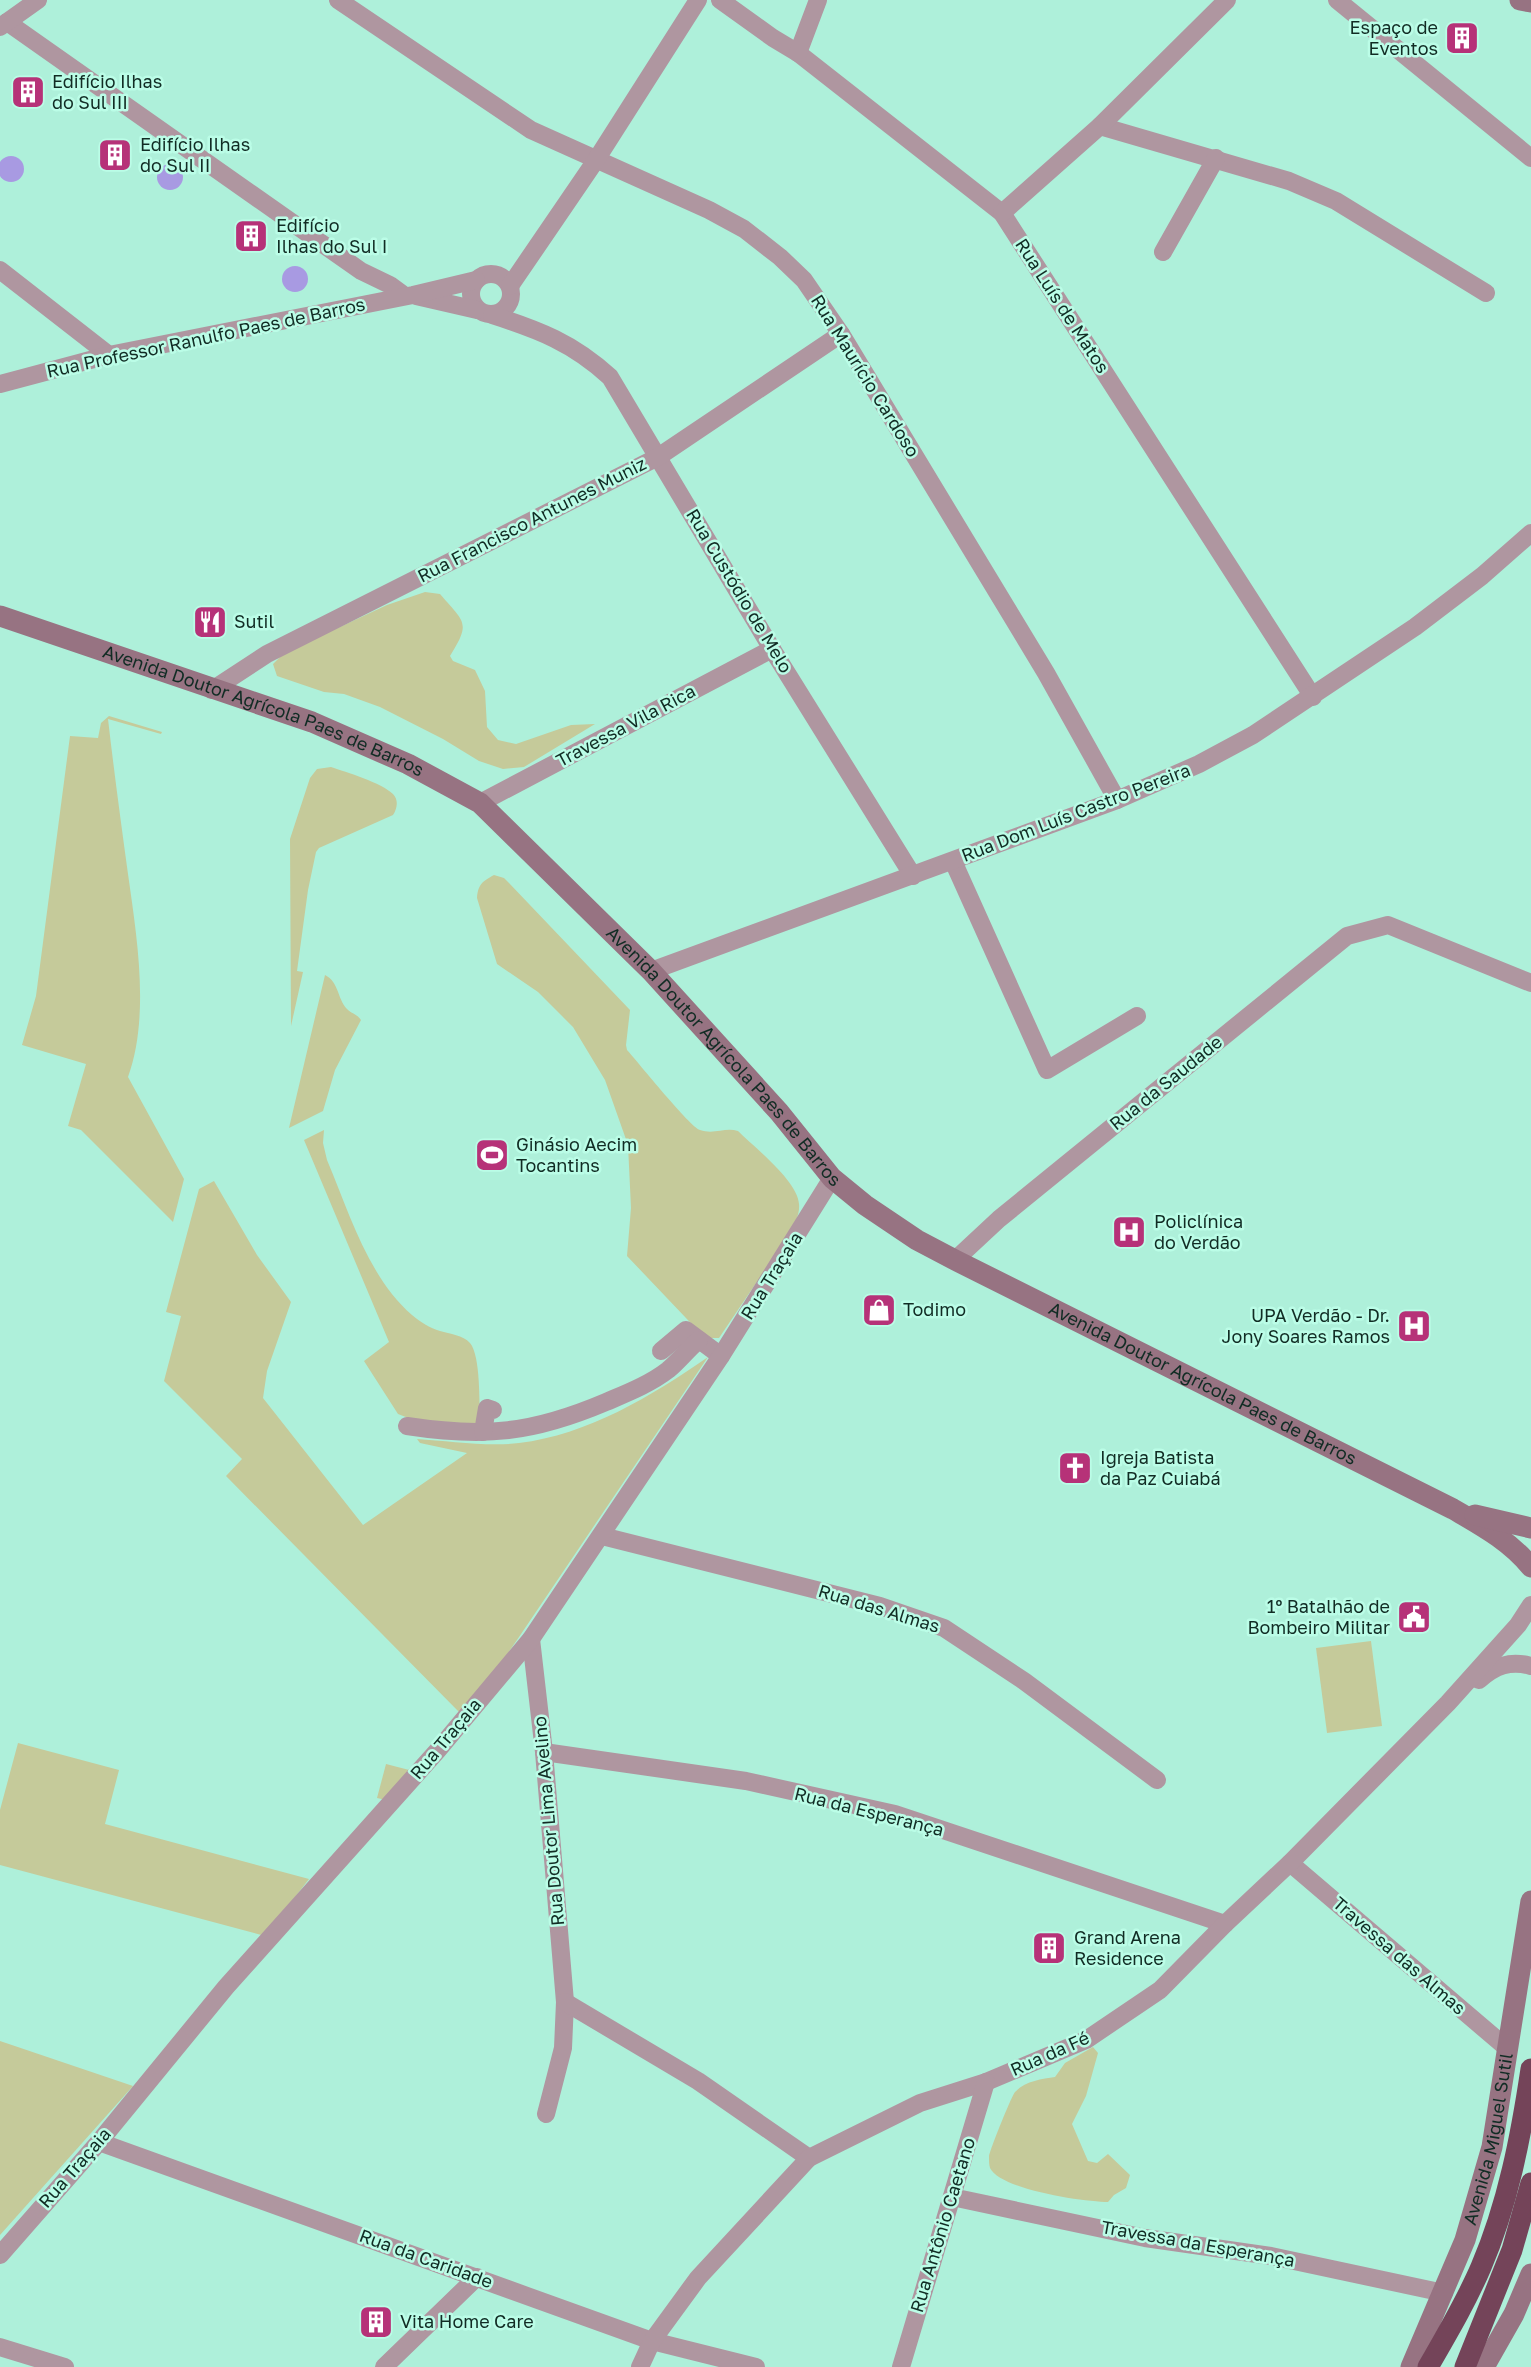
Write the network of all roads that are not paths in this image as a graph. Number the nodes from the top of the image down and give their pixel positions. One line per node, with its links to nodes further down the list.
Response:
1 (38, 0): 10 (street)
2 (338, 0): 15 (street, Rua Maurício Cardoso)
3 (698, 0): 15 (street)
4 (720, 0): 11 (street, Rua Luís de Matos)
5 (818, 0): 11 (street)
6 (1227, 0): 12 (street)
7 (1337, 0): 14 (street)
8 (1520, 0): 9 (street)
9 (1531, 2)
10 (4, 25): 20 (street)
11 (798, 53): 16 (street, Rua Luís de Matos)
12 (1100, 126): 13 (street); 16 (street)
13 (1216, 158): 17 (street); 22 (street)
14 (1531, 158)
15 (596, 160): 18 (street); 28 (street, Rua Maurício Cardoso)
16 (1002, 213): 36 (street, Rua Luís de Matos)
17 (1163, 252)
18 (530, 257): 21 (street, Rua Professor Ranulfo Paes de Barros); 23 (street)
19 (0, 270): 29 (street)
20 (361, 271): 24 (street); 25 (street)
21 (483, 277): 23 (street); 24 (street, Rua Professor Ranulfo Paes de Barros); 26 (street)
22 (1486, 293)
23 (511, 294): 26 (street); 27 (street, Rua Custódio de Melo)
24 (409, 296): 25 (street, Rua Professor Ranulfo Paes de Barros); 26 (street, Rua Professor Ranulfo Paes de Barros)
25 (372, 303): 29 (street, Rua Professor Ranulfo Paes de Barros)
26 (485, 312): 27 (street, Rua Custódio de Melo)
27 (541, 331): 31 (street, Rua Custódio de Melo)
28 (841, 334): 31 (street, Rua Francisco Antunes Muniz); 37 (street, Rua Maurício Cardoso)
29 (109, 355): 30 (street, Rua Professor Ranulfo Paes de Barros)
30 (0, 384)
31 (658, 457): 34 (street, Rua Custódio de Melo); 35 (street, Rua Francisco Antunes Muniz)
32 (1531, 533): 36 (street, Rua Dom Luís Castro Pereira)
33 (0, 616): 35 (street, Avenida Doutor Agrícola Paes de Barros)
34 (772, 649): 38 (street, Travessa Vila Rica); 40 (street, Rua Custódio de Melo)
35 (212, 690): 38 (street, Avenida Doutor Agrícola Paes de Barros)
36 (1313, 696): 37 (street, Rua Dom Luís Castro Pereira)
37 (1117, 800): 39 (street, Rua Dom Luís Castro Pereira)
38 (480, 803): 41 (street, Avenida Doutor Agrícola Paes de Barros)
39 (953, 861): 40 (street, Rua Dom Luís Castro Pereira); 43 (street)
40 (913, 876): 41 (street, Rua Dom Luís Castro Pereira)
41 (651, 971): 44 (street, Avenida Doutor Agrícola Paes de Barros)
42 (1531, 983): 45 (street, Rua da Saudade)
43 (1137, 1016)
44 (832, 1178): 45 (street, Avenida Doutor Agrícola Paes de Barros); 48 (street, Rua Traçaia)
45 (955, 1260): 52 (street, Avenida Doutor Agrícola Paes de Barros)
46 (699, 1340): 47 (street); 48 (street); 51 (street)
47 (661, 1351)
48 (722, 1356): 54 (street, Rua Traçaia)
49 (493, 1410): 51 (street)
50 (407, 1426): 51 (street)
51 (483, 1432)
52 (1453, 1509): 53 (street, Avenida Doutor Agrícola Paes de Barros); 55 (street, Avenida Doutor Agrícola Paes de Barros)
53 (1531, 1528)
54 (602, 1536): 57 (street, Rua Traçaia); 61 (street, Rua das Almas)
55 (1531, 1567)
56 (1531, 1605): 59 (street, Rua da Fé)
57 (531, 1639): 60 (street, Rua Doutor Lima Avelino); 70 (street, Rua Traçaia)
58 (1531, 1667): 59 (street, Rua da Fé)
59 (1448, 1703): 62 (street, Rua da Fé)
60 (544, 1752): 64 (street, Rua da Esperança); 65 (street, Rua Doutor Lima Avelino)
61 (1157, 1780)
62 (1290, 1863): 64 (street, Rua da Fé); 66 (street, Travessa das Almas)
63 (1531, 1901): 66 (street, Avenida Miguel Sutil)
64 (1225, 1924): 68 (street, Rua da Fé)
65 (565, 2002): 69 (street, Rua Doutor Lima Avelino); 71 (street)
66 (1508, 2049): 77 (street, Avenida Miguel Sutil)
67 (1531, 2069): 86 (highway)
68 (986, 2082): 71 (street, Rua da Fé); 73 (street, Rua Antônio Caetano)
69 (546, 2114)
70 (99, 2142): 74 (street, Rua Traçaia); 76 (street, Rua da Caridade)
71 (809, 2158): 78 (street, Rua da Fé)
72 (1531, 2183): 87 (highway)
73 (952, 2197): 77 (street, Travessa da Esperança); 84 (street, Rua Antônio Caetano)
74 (0, 2255)
75 (1531, 2274): 88 (street)
76 (477, 2277): 78 (street, Rua da Caridade); 81 (street)
77 (1444, 2293): 85 (street, Avenida Miguel Sutil)
78 (652, 2341): 82 (street, Rua da Fé); 83 (street, Rua da Caridade)
79 (0, 2347): 80 (street)
80 (65, 2367)
81 (384, 2367)
82 (640, 2367)
83 (756, 2367)
84 (901, 2367)
85 (1411, 2367)
86 (1428, 2367)
87 (1465, 2367)
88 (1484, 2367)

